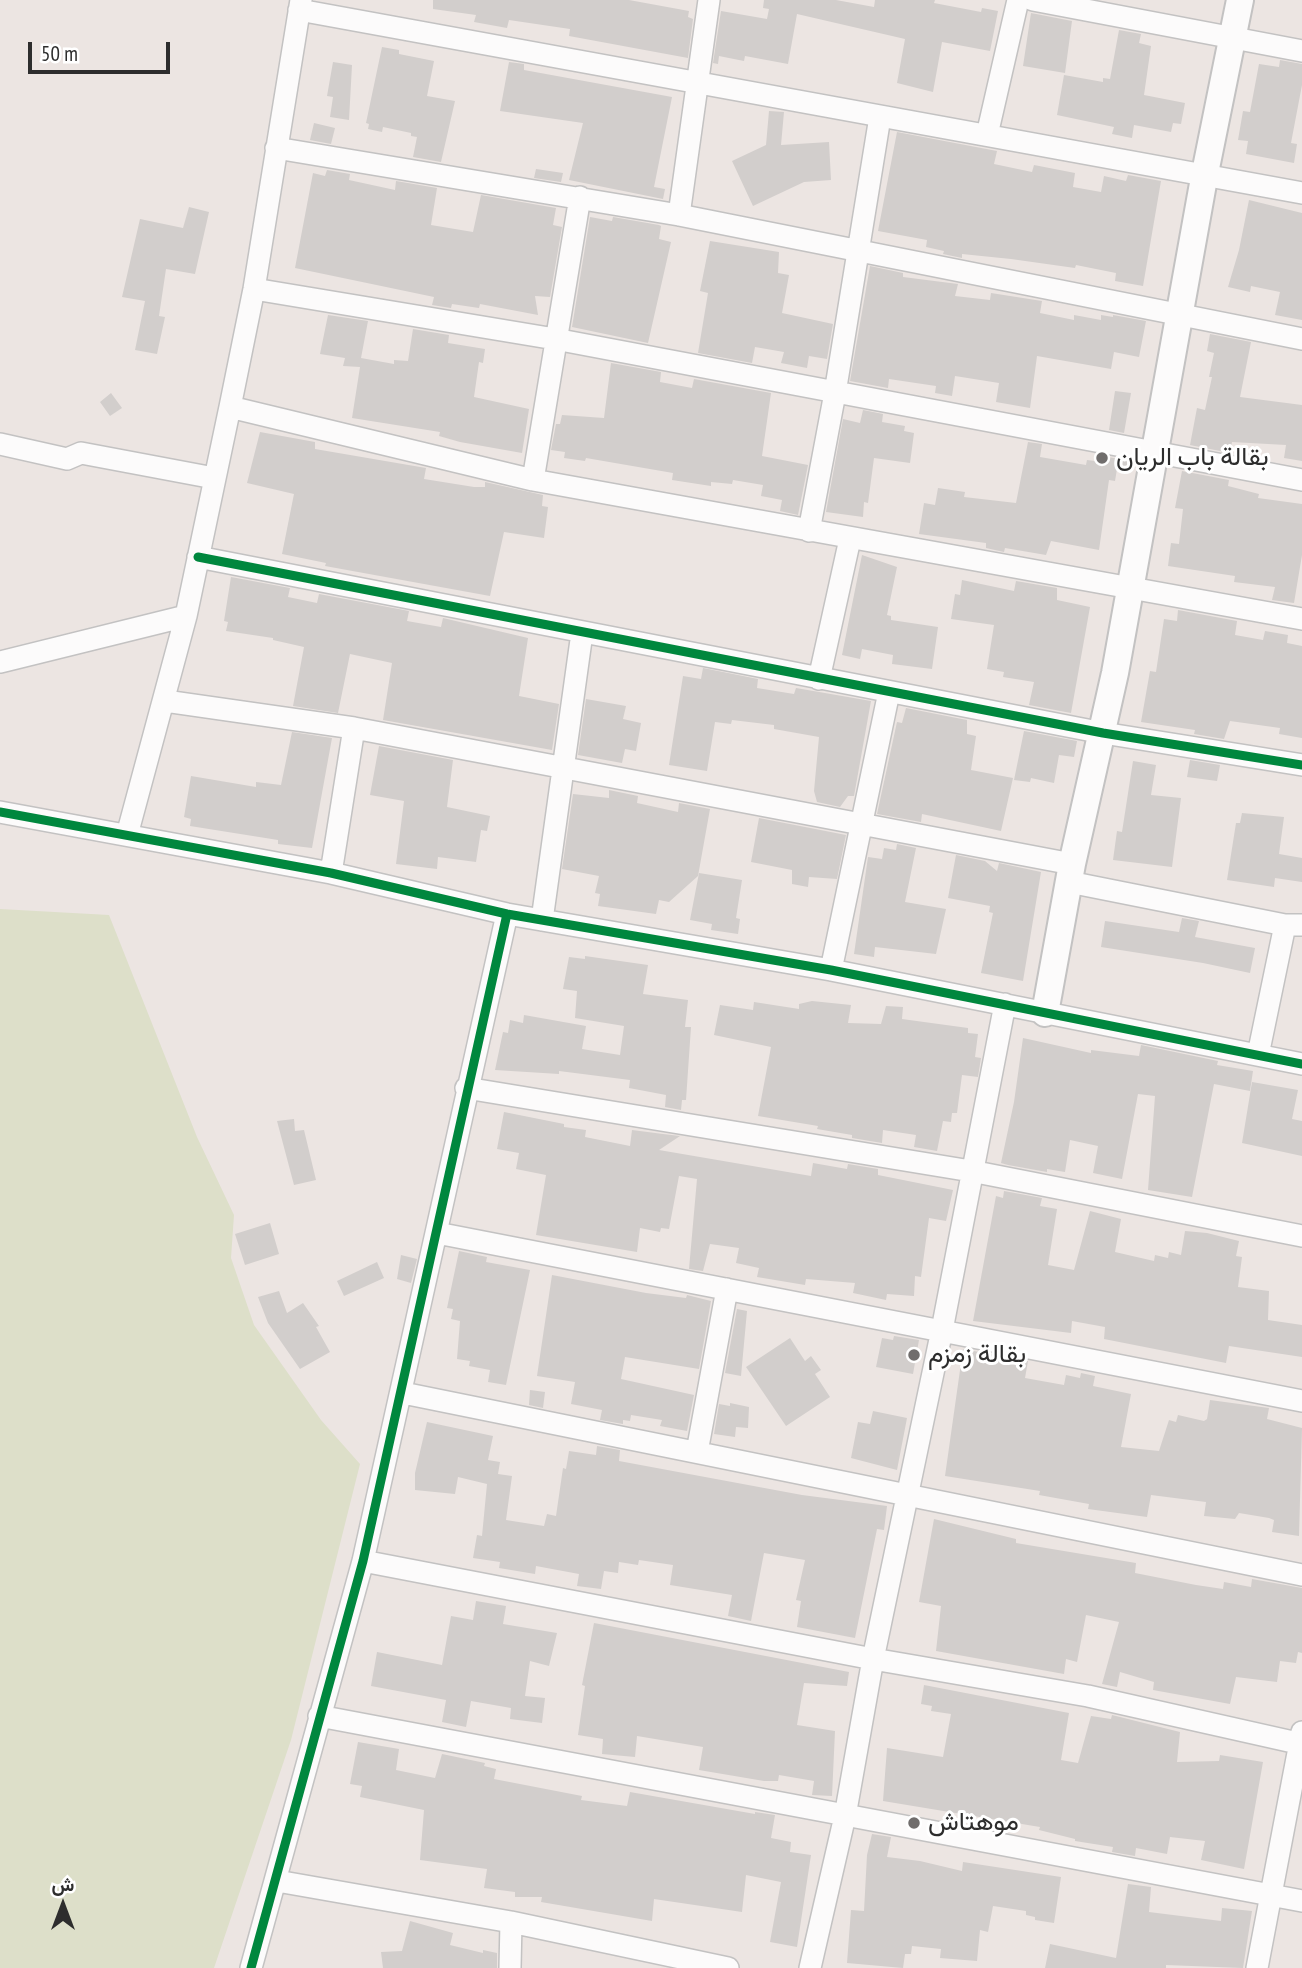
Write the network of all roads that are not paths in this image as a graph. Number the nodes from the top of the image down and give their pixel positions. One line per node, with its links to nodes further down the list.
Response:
1 (709, 0): 9 (street)
2 (1018, 0): 11 (street)
3 (1032, 0): 5 (street)
4 (1240, 0): 7 (street)
5 (1060, 3): 7 (street)
6 (300, 5): 9 (street); 12 (street)
7 (1233, 38): 8 (street); 13 (street)
8 (1302, 51)
9 (695, 85): 10 (street); 16 (street)
10 (880, 117): 11 (street); 17 (street)
11 (986, 135): 13 (street)
12 (276, 148): 15 (street); 18 (street)
13 (1204, 177): 14 (street); 19 (street)
14 (1302, 193)
15 (580, 197): 16 (street); 21 (street)
16 (679, 215): 17 (street)
17 (858, 252): 19 (street); 22 (street)
18 (254, 289): 21 (street); 23 (street)
19 (1180, 315): 20 (street); 25 (street)
20 (1302, 338)
21 (555, 339): 22 (street); 27 (street)
22 (835, 393): 25 (street); 29 (street)
23 (230, 407): 26 (street); 27 (street)
24 (0, 444): 26 (street)
25 (1155, 452): 28 (street); 32 (street)
26 (214, 478): 31 (street)
27 (533, 480): 29 (street)
28 (1302, 480)
29 (808, 531): 30 (street)
30 (850, 539): 32 (street); 37 (street)
31 (198, 557): 33 (street); 35 (street)
32 (1129, 590): 34 (street); 41 (street)
33 (186, 615): 36 (street); 39 (street)
34 (1302, 619)
35 (582, 633): 37 (street); 43 (street)
36 (0, 662)
37 (819, 678): 38 (street)
38 (889, 692): 41 (street); 45 (street)
39 (165, 701): 40 (street); 46 (street)
40 (354, 729): 43 (street); 47 (street)
41 (1103, 733): 42 (street); 48 (street)
42 (1302, 765)
43 (562, 768): 45 (street); 50 (street)
44 (0, 812): 46 (street)
45 (861, 826): 48 (street); 52 (street)
46 (127, 835): 47 (street)
47 (331, 873): 49 (street)
48 (1071, 873): 51 (street); 54 (street)
49 (507, 914): 50 (street); 57 (street)
50 (542, 920): 52 (street)
51 (1293, 925): 55 (street)
52 (831, 970): 53 (street)
53 (1005, 1004): 54 (street); 58 (street)
54 (1045, 1013): 55 (street)
55 (1258, 1055): 56 (street)
56 (1302, 1064)
57 (466, 1088): 58 (street); 59 (street)
58 (971, 1171): 60 (street); 62 (street)
59 (437, 1233): 61 (street); 63 (street)
60 (1302, 1236)
61 (727, 1289): 62 (street); 65 (street)
62 (942, 1330): 64 (street); 66 (street)
63 (403, 1393): 65 (street); 67 (street)
64 (1302, 1401)
65 (697, 1452): 66 (street)
66 (909, 1493): 68 (street); 69 (street)
67 (363, 1561): 69 (street); 70 (street)
68 (1302, 1575)
69 (873, 1659): 71 (street); 72 (street)
70 (319, 1716): 72 (street); 73 (street)
71 (1301, 1740): 74 (street)
72 (845, 1816): 74 (street); 80 (street)
73 (277, 1881): 76 (street); 77 (street)
74 (1271, 1895): 75 (street); 81 (street)
75 (1302, 1901)
76 (511, 1922): 78 (street); 79 (street)
77 (251, 1968)
78 (510, 1968)
79 (728, 1968)
80 (810, 1968)
81 (1257, 1968)

